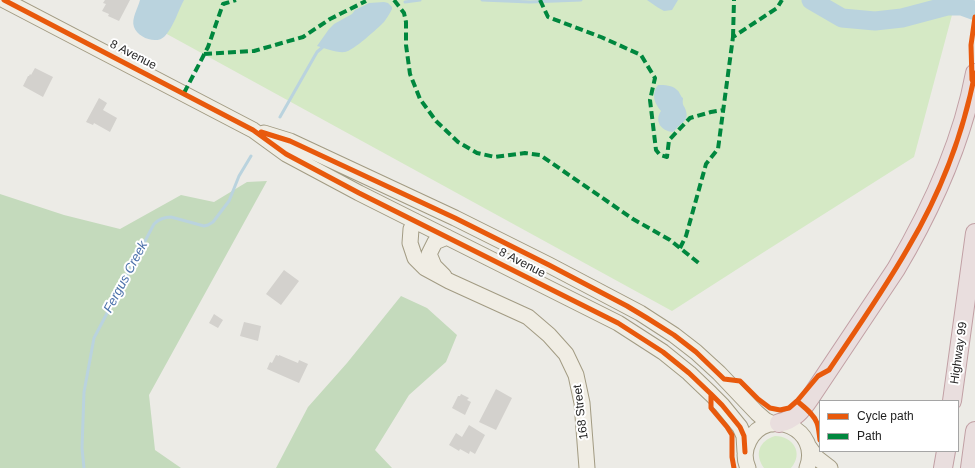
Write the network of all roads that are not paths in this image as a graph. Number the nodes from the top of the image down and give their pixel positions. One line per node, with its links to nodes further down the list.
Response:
1 (4, 0): 3 (main road, 8 Avenue)
2 (975, 73): 10 (highway)
3 (253, 130): 4 (main road, 8 Avenue); 8 (main road, 8 Avenue)
4 (415, 221): 6 (main road, 8 Avenue); 7 (main road, 168 Street); 8 (main road)
5 (975, 233): 9 (highway, Highway 99)
6 (447, 237): 7 (main road, 168 Street); 13 (main road, 8 Avenue)
7 (449, 281): 15 (main road, 168 Street)
8 (611, 297): 10 (main road, 8 Avenue)
9 (952, 400)
10 (776, 424): 12 (main road, 8 Avenue); 13 (main road)
11 (975, 431): 20 (highway)
12 (809, 447): 17 (main road); 18 (main road)
13 (745, 452): 16 (main road, 8 Avenue)
14 (946, 452): 19 (highway)
15 (586, 468)
16 (748, 468)
17 (808, 468)
18 (830, 468)
19 (943, 468)
20 (970, 468)

